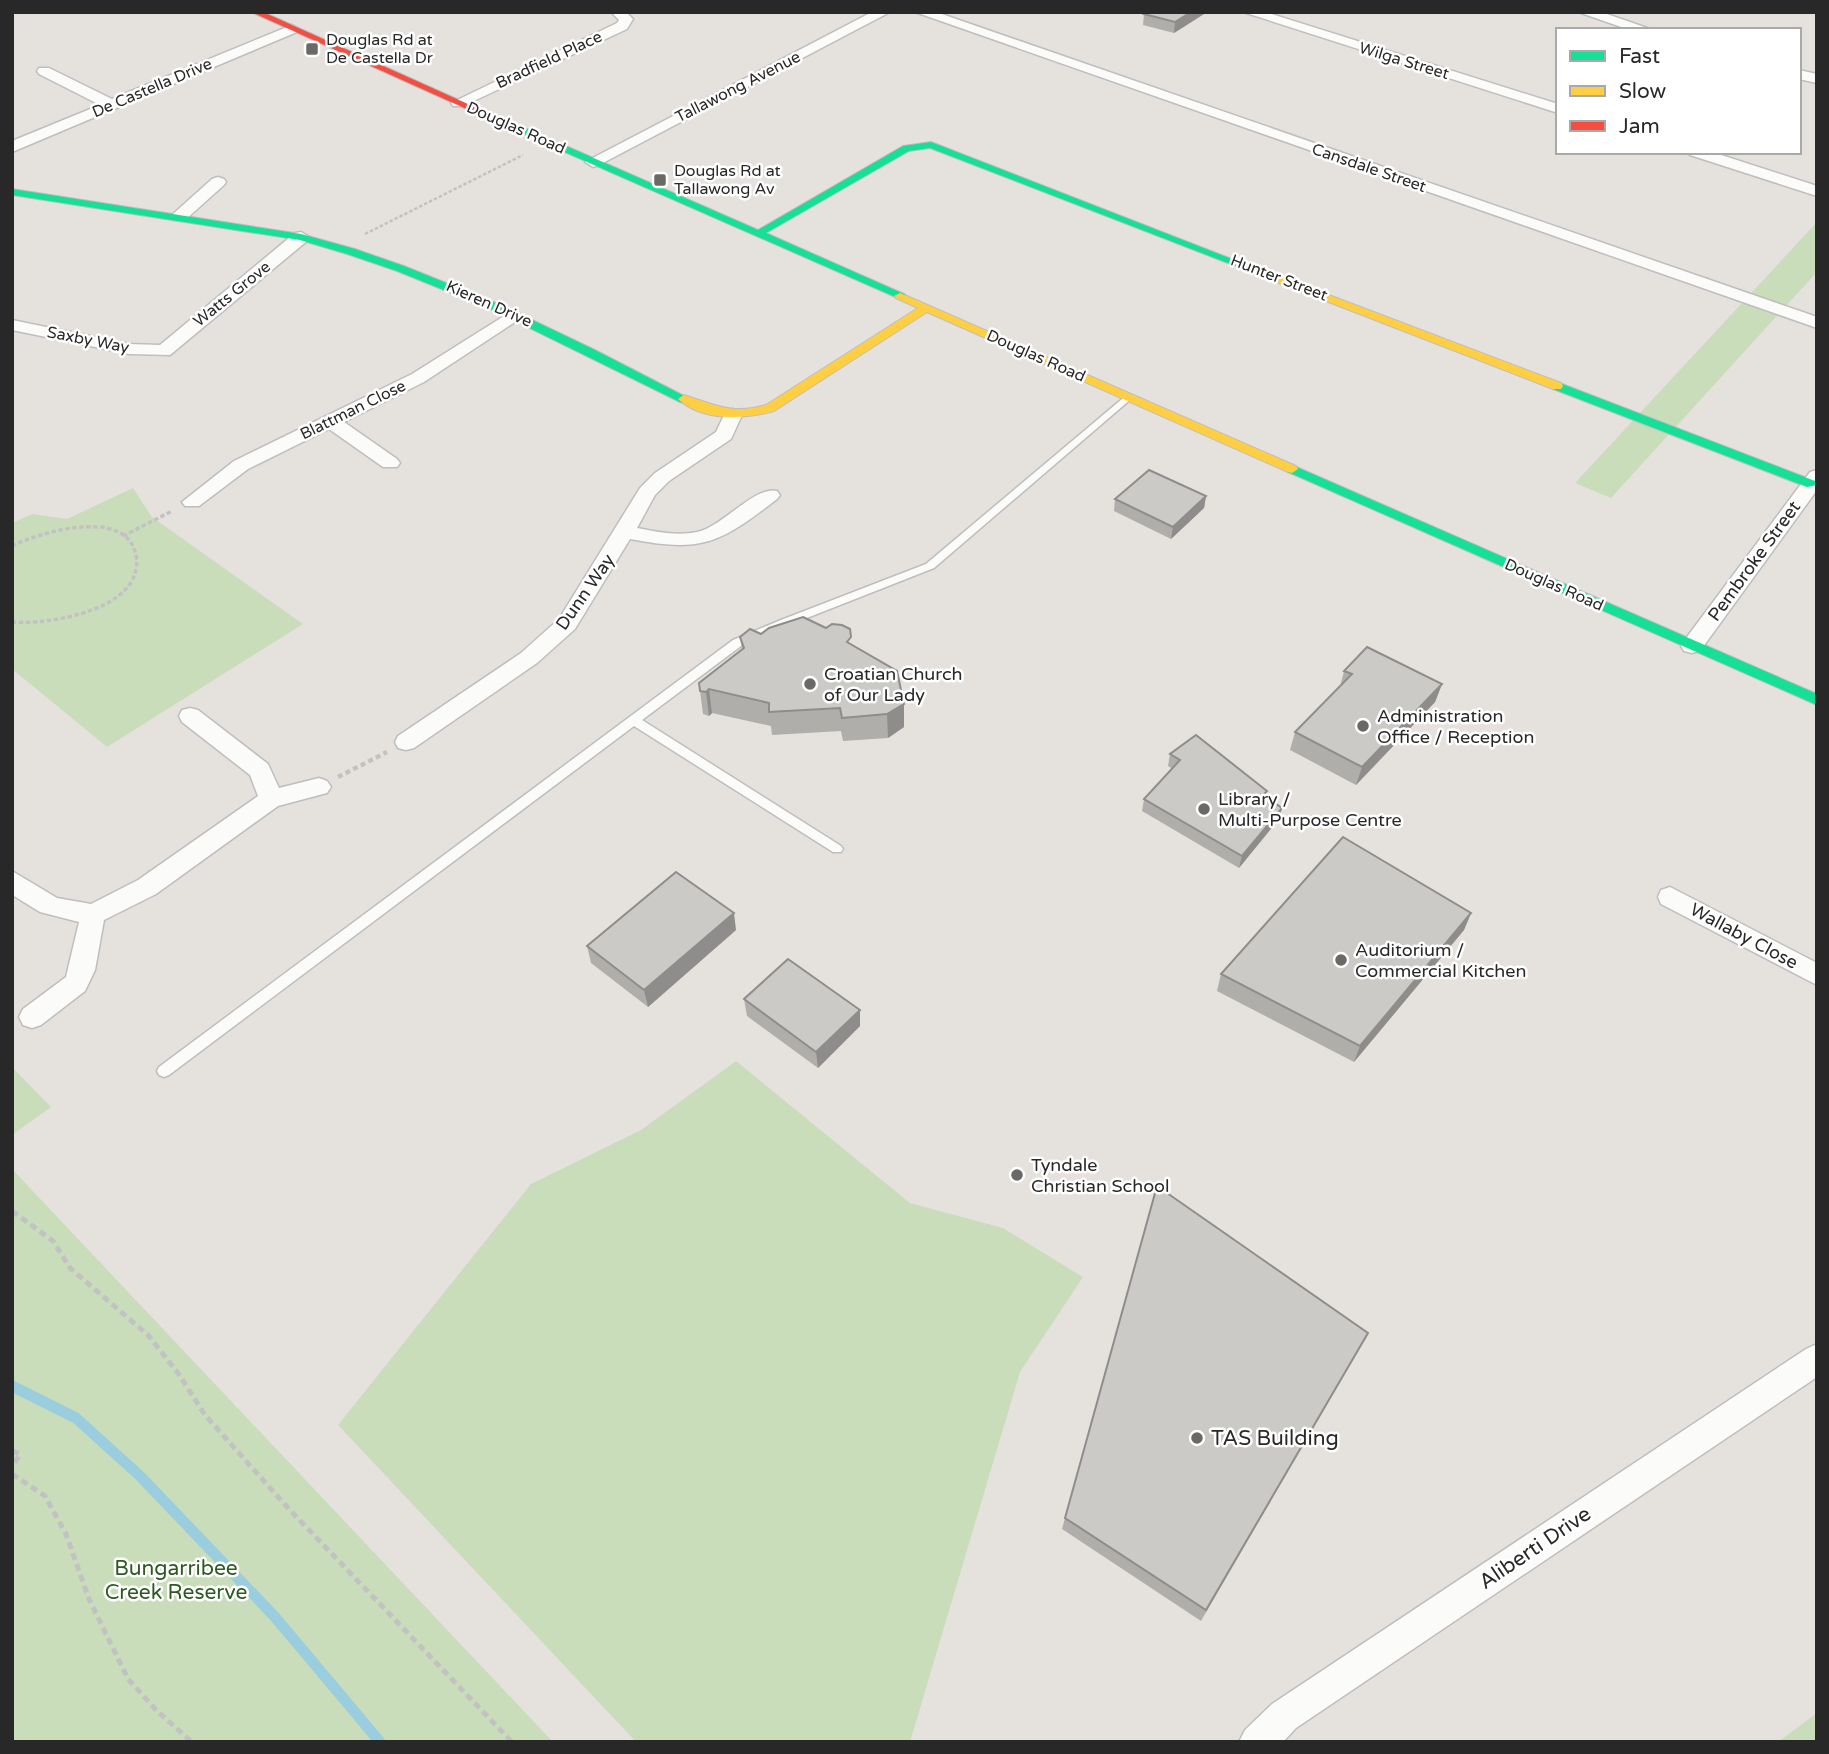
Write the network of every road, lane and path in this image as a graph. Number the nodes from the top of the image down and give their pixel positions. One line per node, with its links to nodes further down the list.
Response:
1 (255, 12): 8 (street, Douglas Road)
2 (618, 12): 10 (street, Bradfield Place)
3 (883, 12): 16 (street, Tallawong Avenue)
4 (922, 12): 26 (street, Cansdale Street)
5 (1250, 12): 12 (street, Wilga Street)
6 (1586, 12): 7 (street)
7 (1639, 28)
8 (292, 29): 10 (street, Douglas Road); 11 (street, De Castella Drive)
9 (44, 71): 11 (street)
10 (458, 103): 16 (street, Douglas Road)
11 (112, 104): 13 (street, De Castella Drive)
12 (1556, 108)
13 (12, 147)
14 (533, 150): 22 (path)
15 (1701, 154): 18 (street)
16 (593, 162): 21 (street, Douglas Road)
17 (218, 182): 20 (street)
18 (1817, 191)
19 (12, 192): 20 (street, Kieren Drive)
20 (179, 217): 23 (street, Kieren Drive)
21 (758, 234): 24 (street, Douglas Road); 33 (street, Hunter Street)
22 (361, 236)
23 (301, 237): 25 (street, Kieren Drive); 28 (street, Watts Grove)
24 (925, 308): 29 (street, Douglas Road); 30 (street, Kieren Drive)
25 (512, 316): 30 (street, Kieren Drive); 31 (street, Blattman Close)
26 (1817, 323)
27 (12, 324): 28 (street, Saxby Way)
28 (164, 351)
29 (1128, 397): 40 (street, Douglas Road); 43 (lane)
30 (733, 415): 36 (street, Dunn Way)
31 (330, 421): 32 (street); 35 (street, Blattman Close)
32 (390, 463)
33 (1814, 480): 40 (street, Pembroke Street)
34 (770, 495): 36 (street)
35 (192, 502): 37 (path)
36 (625, 532): 44 (street, Dunn Way)
37 (123, 536): 38 (path); 39 (path)
38 (13, 545)
39 (12, 622)
40 (1692, 646): 41 (street, Douglas Road)
41 (1817, 699)
42 (190, 716): 46 (street)
43 (634, 720): 47 (lane); 53 (lane)
44 (407, 742): 45 (path)
45 (319, 787): 46 (street)
46 (271, 799): 50 (street)
47 (837, 849)
48 (12, 880): 50 (street)
49 (1670, 897): 51 (street, Wallaby Close)
50 (93, 914): 52 (street)
51 (1817, 975)
52 (32, 1017)
53 (164, 1071)
54 (12, 1211): 60 (path)
55 (1817, 1359): 61 (street, Aliberti Drive)
56 (12, 1451): 57 (path)
57 (12, 1467)
58 (12, 1474): 59 (path)
59 (192, 1742)
60 (512, 1742)
61 (1257, 1742)

